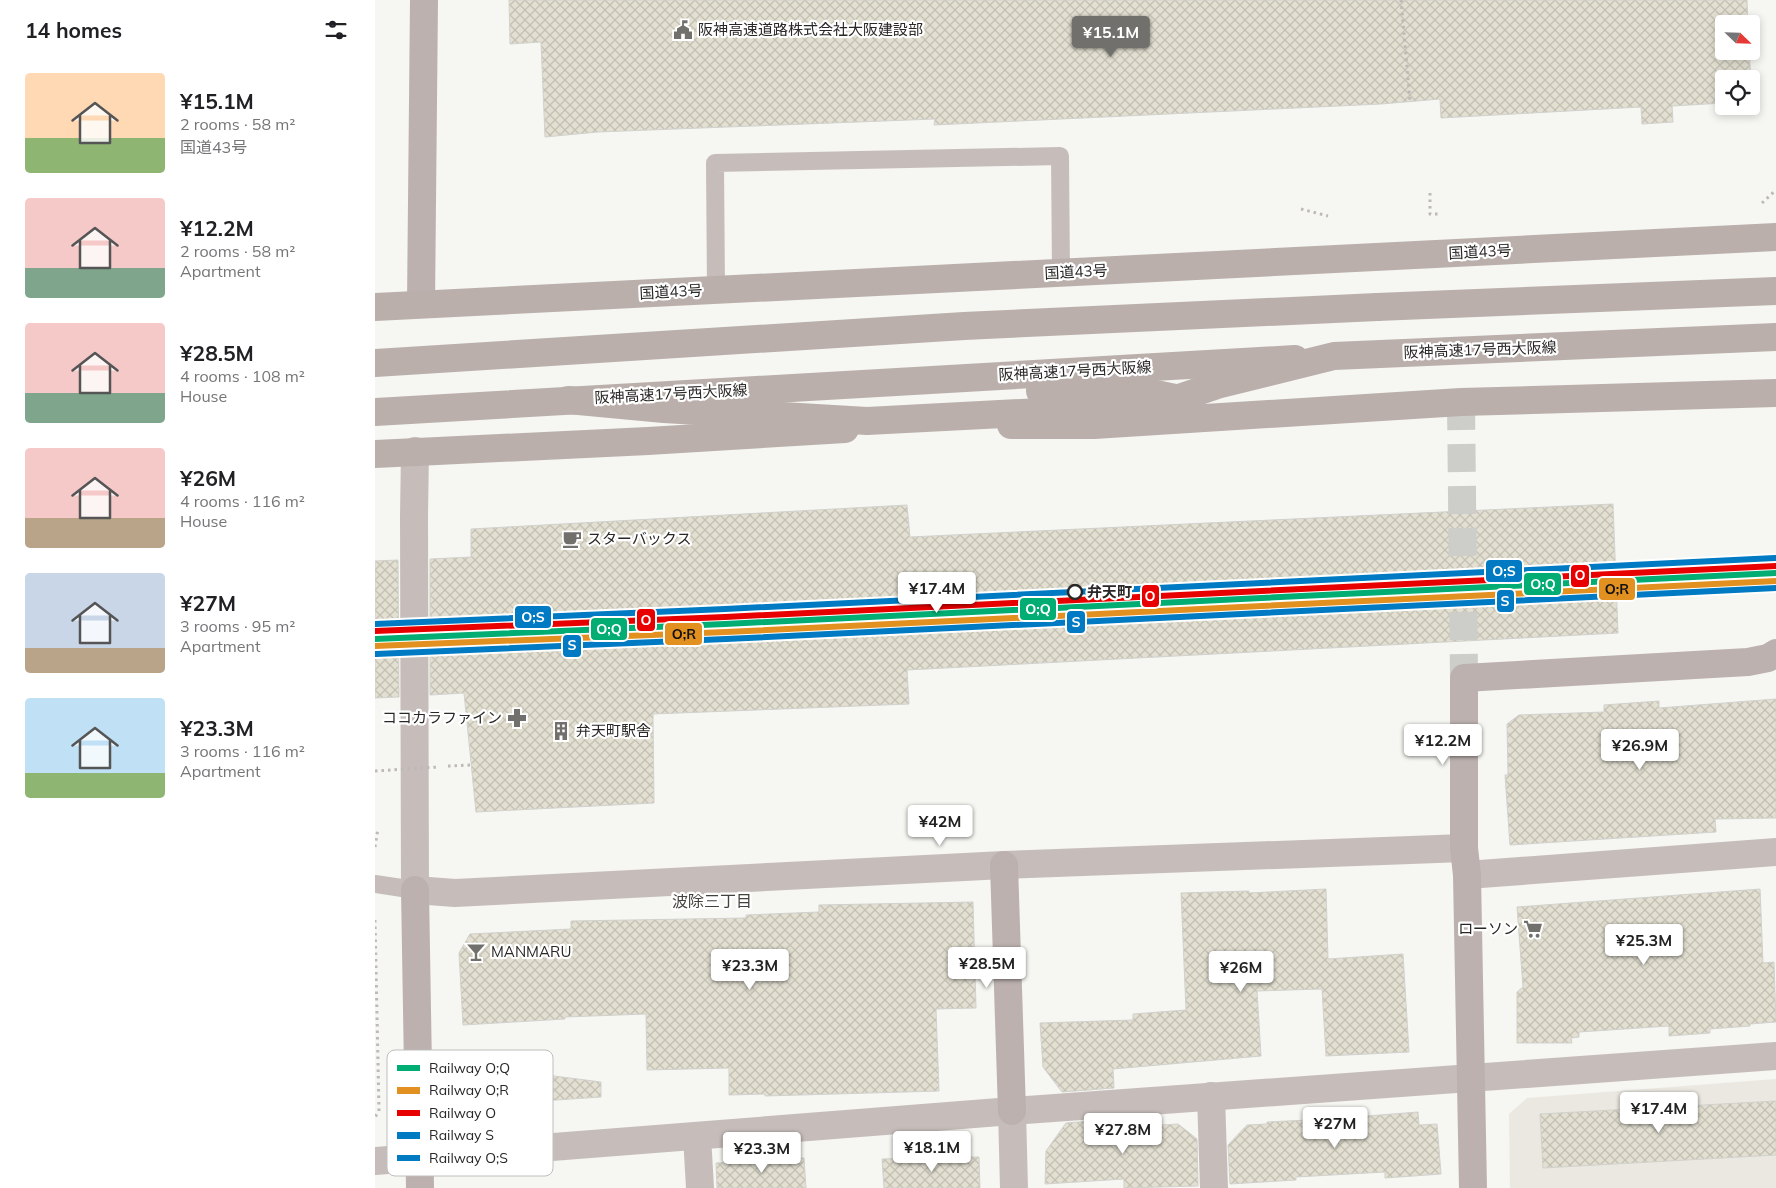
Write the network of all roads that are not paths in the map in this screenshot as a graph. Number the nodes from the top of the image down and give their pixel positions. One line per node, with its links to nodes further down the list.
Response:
1 (424, 0): 6 (street)
2 (1776, 237): 3 (highway, 国道43号)
3 (1061, 273): 4 (highway, 国道43号); 4 (lane)
4 (715, 290): 6 (highway, 国道43号)
5 (1776, 291): 10 (highway, bridge)
6 (421, 304): 7 (highway, 国道43号)
7 (375, 307)
8 (1776, 337): 9 (highway, 阪神高速17号西大阪線, bridge)
9 (1334, 356): 12 (highway, 阪神高速17号西大阪線, bridge); 12 (highway, bridge)
10 (375, 363)
11 (1776, 393): 14 (highway)
12 (568, 400): 13 (highway, 阪神高速17号西大阪線)
13 (375, 412)
14 (1258, 414): 15 (highway); 16 (highway)
15 (375, 423)
16 (415, 451): 17 (highway); 24 (street)
17 (375, 454)
18 (1776, 653): 19 (street)
19 (1464, 848): 21 (street); 22 (street)
20 (1776, 852): 22 (street)
21 (1004, 865): 24 (street); 29 (street)
22 (1467, 875): 27 (street)
23 (375, 884): 24 (lane)
24 (415, 890): 25 (street)
25 (417, 1050)
26 (1776, 1056): 27 (street)
27 (1471, 1079): 28 (street); 35 (street)
28 (1211, 1096): 29 (street); 34 (street)
29 (1013, 1111): 30 (street); 33 (street)
30 (697, 1136): 31 (street); 32 (street)
31 (553, 1146)
32 (700, 1188)
33 (1014, 1188)
34 (1214, 1188)
35 (1473, 1188)

